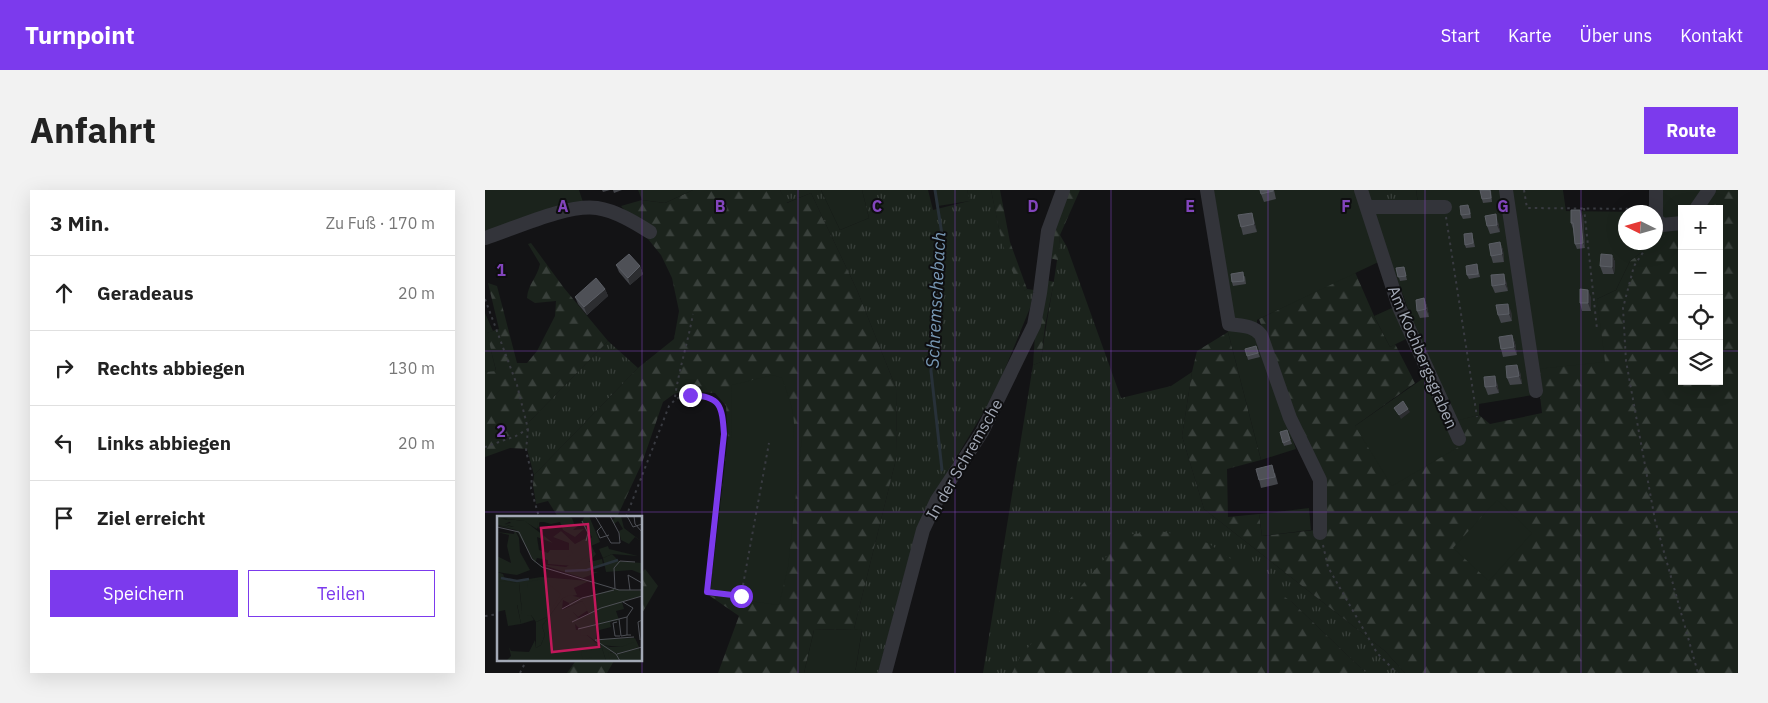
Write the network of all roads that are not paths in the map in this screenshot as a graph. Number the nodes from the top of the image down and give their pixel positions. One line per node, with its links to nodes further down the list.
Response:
1 (1063, 190): 16 (street, In der Schremsche)
2 (1207, 190): 15 (street)
3 (1361, 190): 8 (street, Am Kochbergsgraben)
4 (1506, 190): 13 (street)
5 (1656, 190): 10 (street)
6 (1709, 190): 7 (street)
7 (1699, 205)
8 (1367, 207): 9 (street); 14 (street, Am Kochbergsgraben)
9 (1445, 207)
10 (1678, 223)
11 (650, 232): 12 (street)
12 (485, 238)
13 (1536, 391)
14 (1459, 439)
15 (1320, 533)
16 (885, 673)

